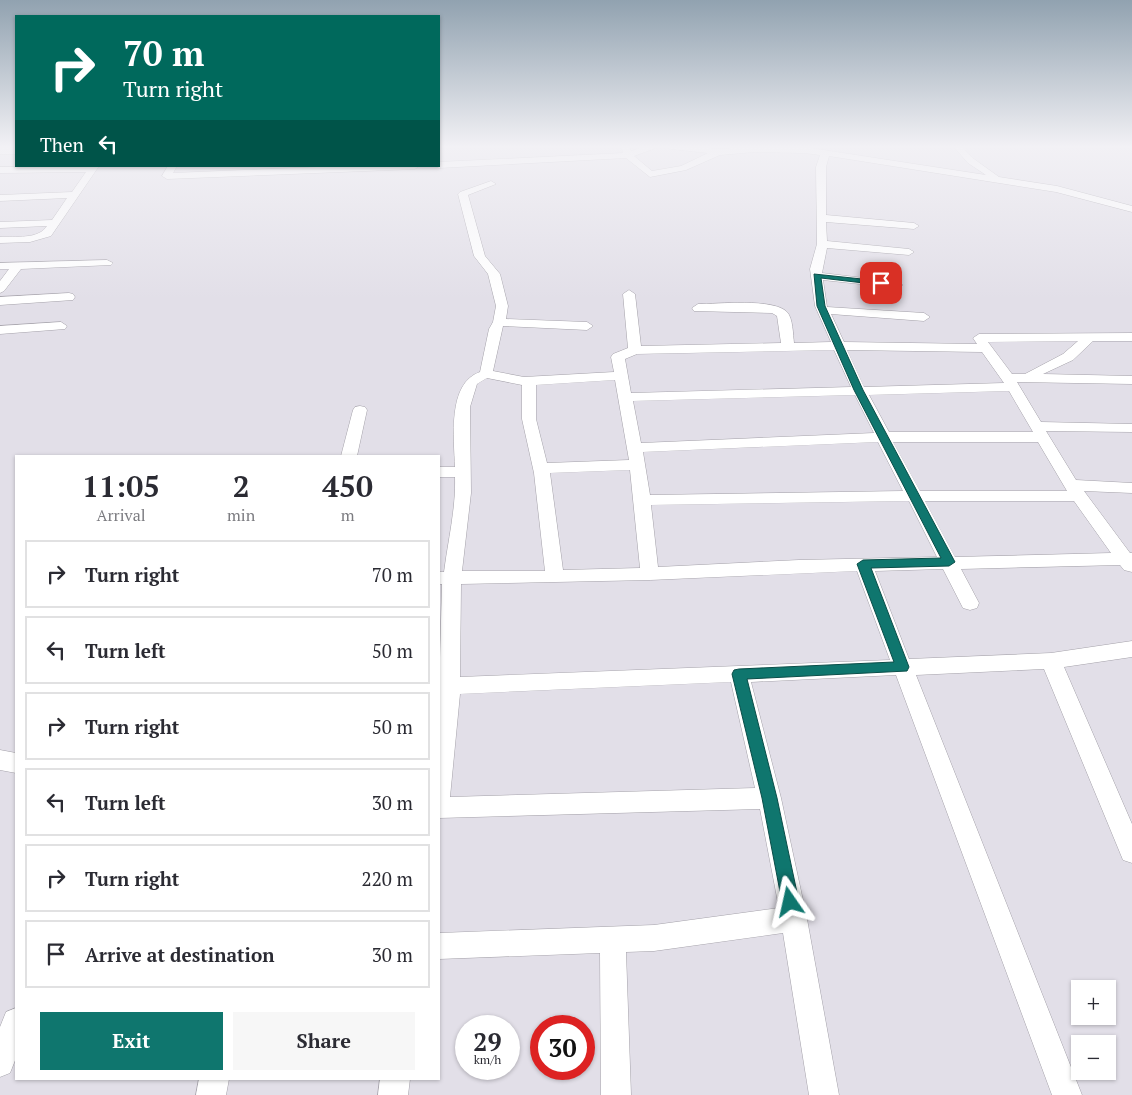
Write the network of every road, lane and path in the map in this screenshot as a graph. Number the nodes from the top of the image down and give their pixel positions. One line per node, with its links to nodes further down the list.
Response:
1 (22, 197): 6 (street)
2 (72, 197): 9 (street)
3 (464, 197): 27 (street)
4 (821, 197): 8 (street)
5 (1089, 197): 7 (street)
6 (0, 198)
7 (1131, 208)
8 (821, 218): 11 (street); 13 (street)
9 (55, 223): 10 (street); 12 (street)
10 (0, 225)
11 (914, 226)
12 (0, 240)
13 (822, 244): 14 (street); 18 (street)
14 (909, 252)
15 (107, 263): 16 (street)
16 (18, 265): 17 (street); 20 (street)
17 (0, 266)
18 (817, 276): 19 (street); 25 (street)
19 (897, 285)
20 (0, 289)
21 (629, 294): 36 (street)
22 (69, 296): 23 (street)
23 (0, 301)
24 (698, 308): 34 (street)
25 (823, 310): 26 (street); 33 (street)
26 (924, 318)
27 (499, 322): 29 (street); 37 (street)
28 (61, 326): 30 (street)
29 (587, 326)
30 (0, 330)
31 (1090, 337): 32 (street); 35 (street); 41 (street)
32 (1132, 337)
33 (838, 346): 34 (street); 35 (street); 42 (street)
34 (788, 347): 36 (street)
35 (987, 348): 41 (street)
36 (635, 350): 38 (street)
37 (486, 374): 40 (street); 53 (street)
38 (621, 376): 40 (street); 43 (street)
39 (1132, 380): 41 (street)
40 (529, 381): 51 (street)
41 (1015, 381): 42 (street); 46 (street)
42 (859, 390): 43 (street); 47 (street)
43 (625, 397): 48 (street)
44 (360, 410): 49 (street)
45 (1132, 428): 46 (street)
46 (1039, 431): 47 (street); 55 (street)
47 (884, 437): 48 (street); 56 (street)
48 (634, 448): 50 (street)
49 (349, 455)
50 (637, 465): 51 (street); 57 (street)
51 (541, 468): 62 (street)
52 (440, 472): 53 (street)
53 (462, 472): 63 (street)
54 (1132, 488): 55 (street)
55 (1075, 490): 56 (street); 59 (street)
56 (914, 496): 57 (street); 58 (street)
57 (642, 500): 61 (street)
58 (949, 562): 59 (street); 60 (street); 64 (street)
59 (1130, 562)
60 (863, 564): 61 (street); 67 (street)
61 (650, 574): 62 (street)
62 (555, 577): 63 (street)
63 (446, 578): 69 (street)
64 (970, 603)
65 (1132, 649): 66 (street)
66 (1051, 662): 67 (street); 75 (street)
67 (902, 667): 68 (street); 87 (street)
68 (739, 674): 69 (street); 73 (street)
69 (450, 686): 72 (street)
70 (0, 760): 71 (street)
71 (15, 763)
72 (440, 786)
73 (770, 798): 74 (street); 76 (street)
74 (440, 808)
75 (1132, 852)
76 (794, 919): 77 (street); 86 (street)
77 (613, 940): 78 (street); 85 (street)
78 (440, 946)
79 (15, 1025): 80 (street)
80 (0, 1063)
81 (214, 1080): 83 (street)
82 (395, 1080): 84 (street)
83 (211, 1095)
84 (393, 1095)
85 (616, 1095)
86 (824, 1095)
87 (1067, 1095)

